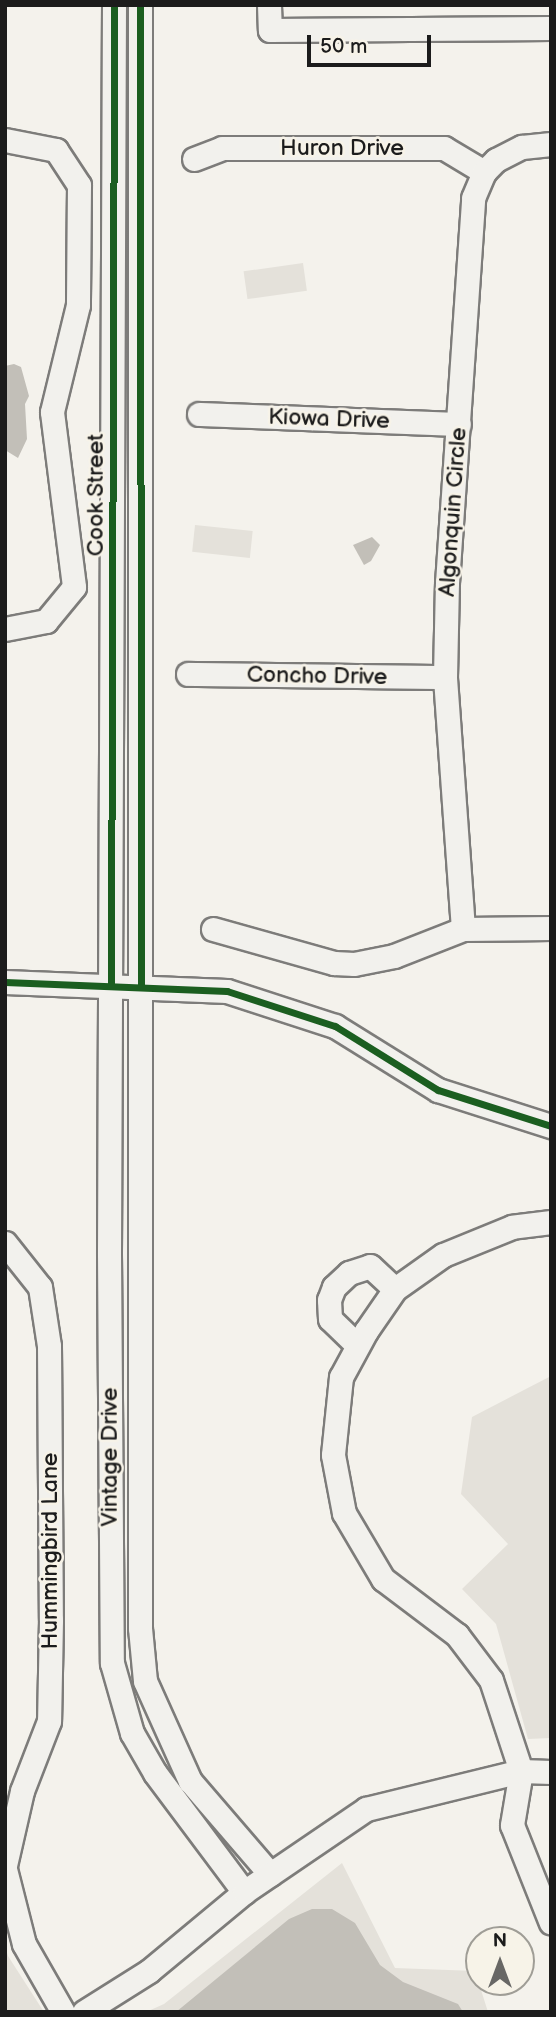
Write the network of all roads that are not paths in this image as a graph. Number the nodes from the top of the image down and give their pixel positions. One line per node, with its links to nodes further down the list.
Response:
1 (114, 5): 18 (street, Cook Street)
2 (140, 5): 19 (street, Cook Street)
3 (269, 5): 4 (street)
4 (551, 28)
5 (5, 140): 11 (street)
6 (551, 144): 8 (street)
7 (194, 159): 8 (street, Huron Drive)
8 (484, 172): 10 (street, Algonquin Circle)
9 (199, 414): 10 (street, Kiowa Drive)
10 (459, 424): 13 (street, Algonquin Circle)
11 (5, 629)
12 (188, 674): 13 (street, Concho Drive)
13 (445, 677): 16 (street, Algonquin Circle)
14 (551, 928): 16 (street)
15 (213, 929): 16 (street)
16 (463, 929)
17 (5, 982): 18 (street)
18 (111, 984): 19 (street); 29 (street, Vintage Drive)
19 (141, 985): 20 (street); 28 (street, Vintage Drive)
20 (551, 1126)
21 (551, 1222): 23 (street)
22 (5, 1243): 27 (street, Hummingbird Lane)
23 (396, 1289): 24 (street); 24 (street)
24 (357, 1345): 25 (street)
25 (521, 1771): 26 (street); 28 (street); 30 (street)
26 (551, 1772)
27 (5, 1867): 31 (street, Hummingbird Lane)
28 (270, 1874): 29 (street)
29 (244, 1892): 32 (street)
30 (551, 1923)
31 (63, 2012)
32 (84, 2012)

